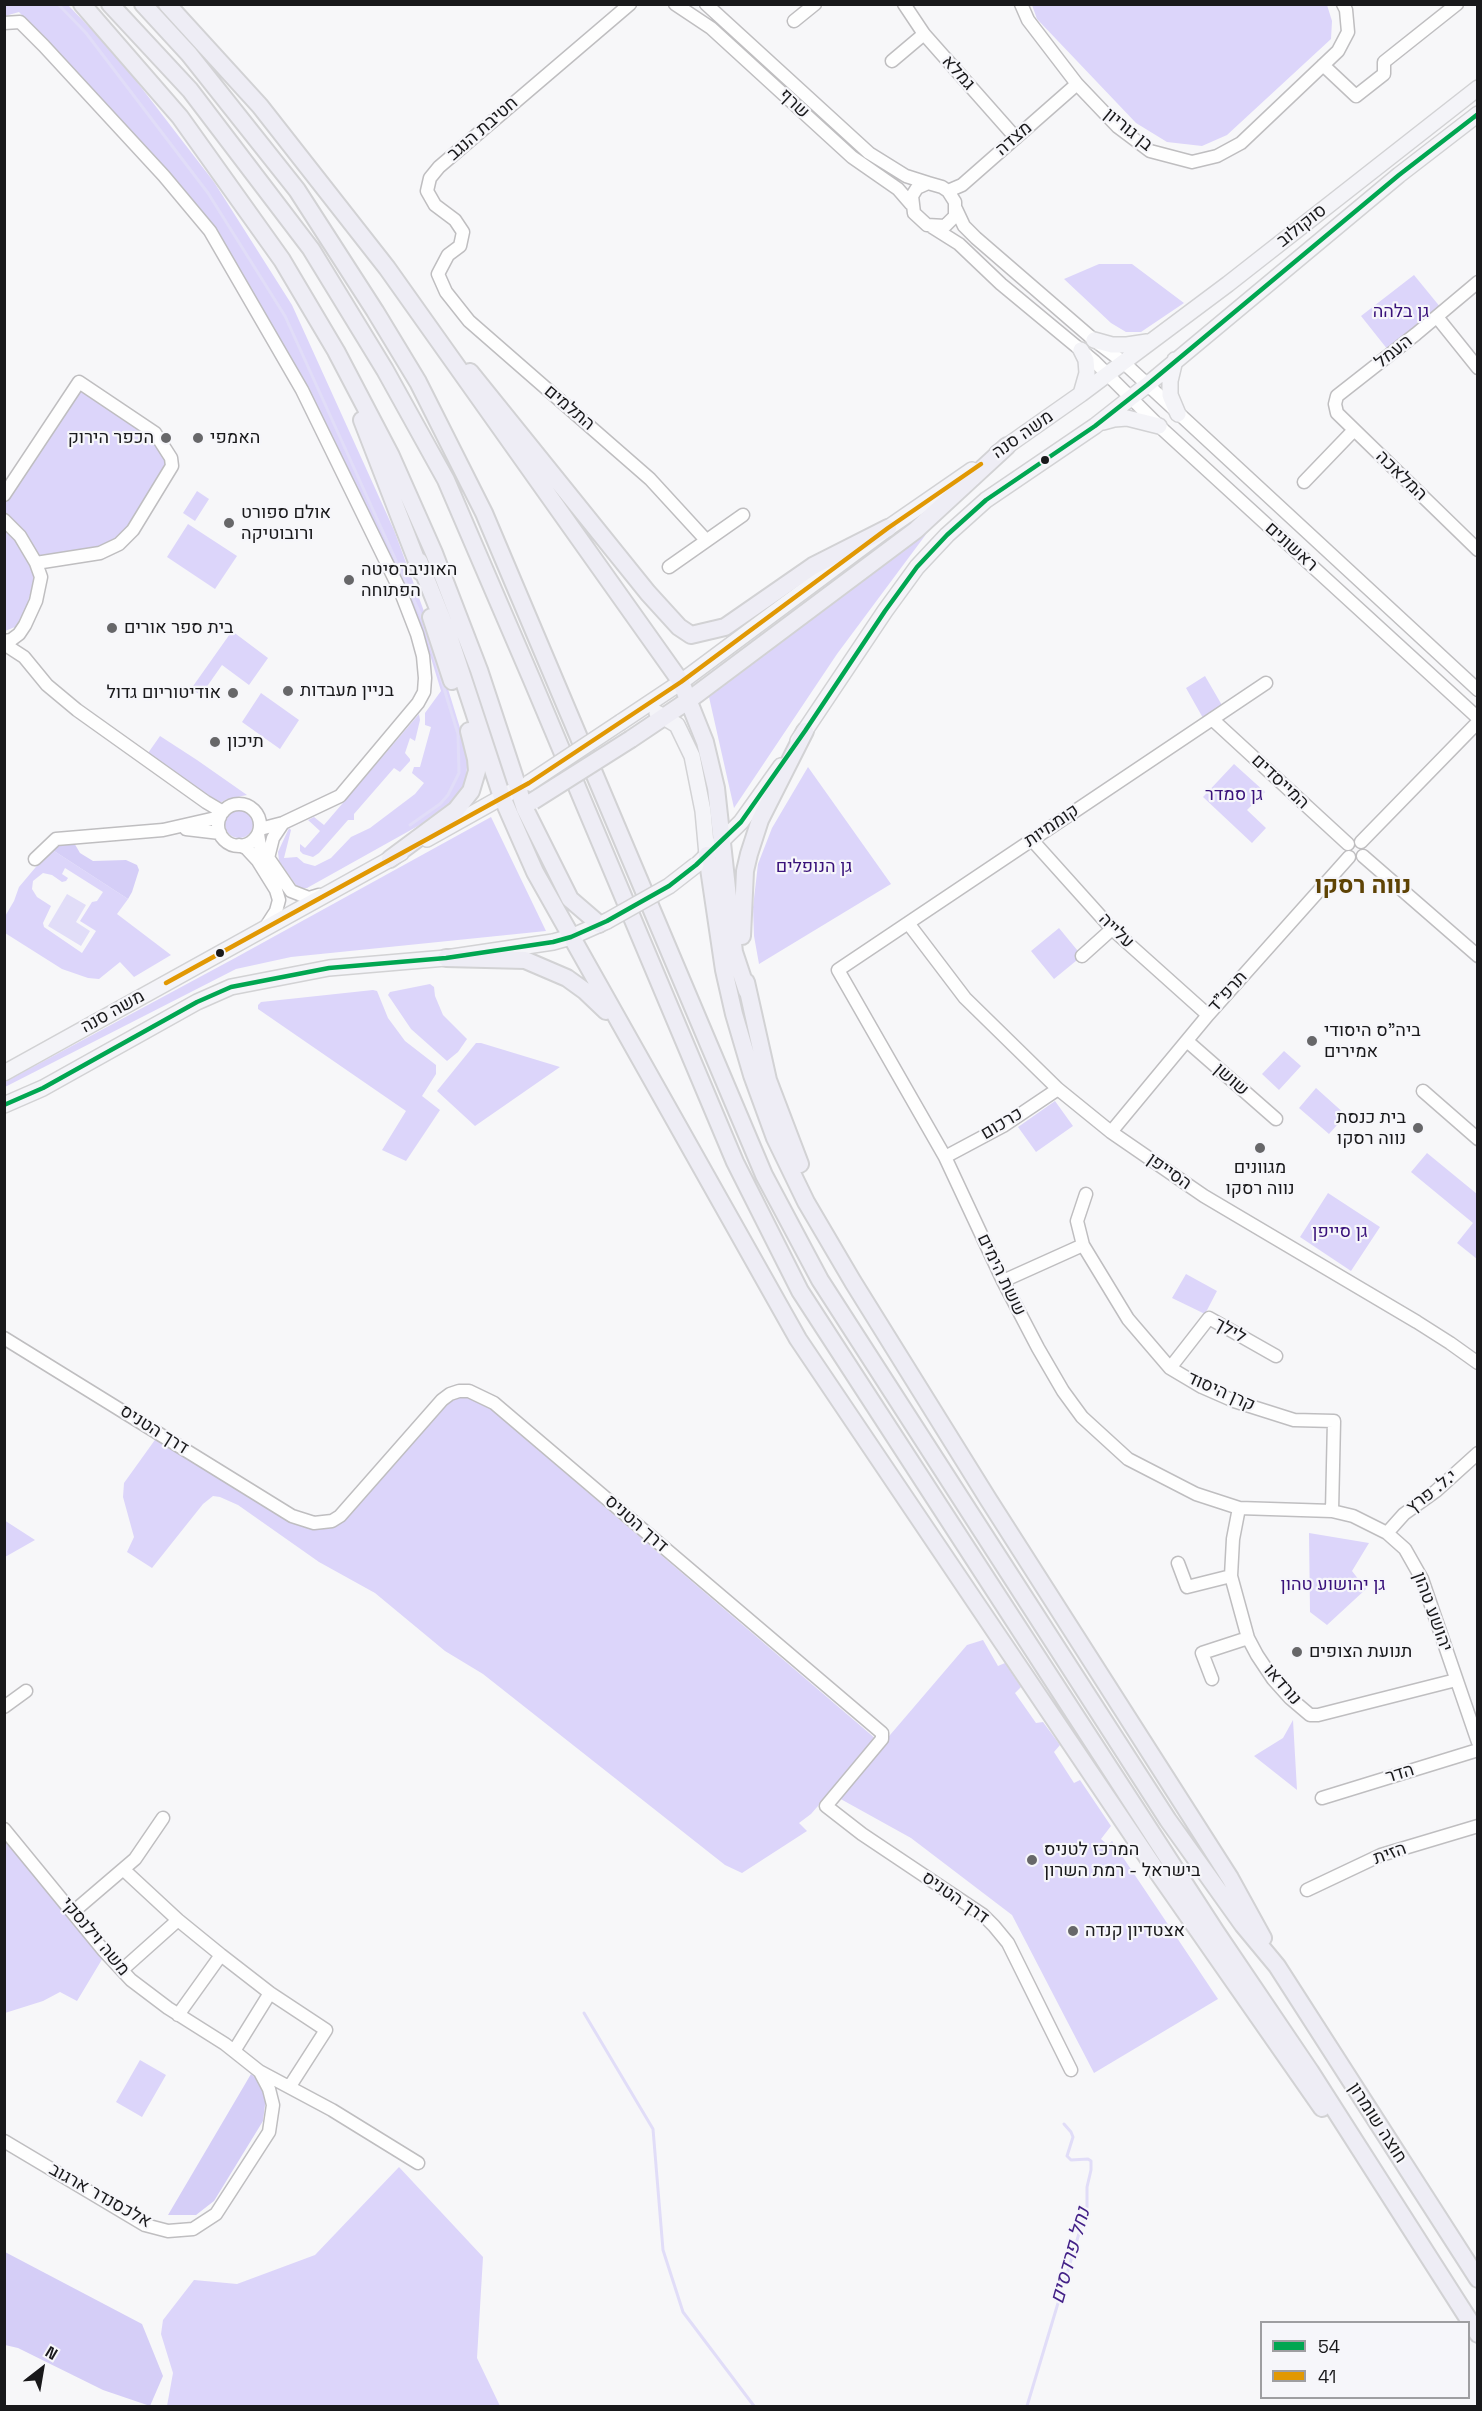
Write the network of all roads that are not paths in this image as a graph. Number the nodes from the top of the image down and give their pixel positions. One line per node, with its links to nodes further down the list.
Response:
1 (82, 4): 34 (highway)
2 (110, 4): 154 (highway)
3 (143, 4): 144 (highway)
4 (167, 4): 30 (highway)
5 (630, 4): 27 (street, חטיבת הנגב)
6 (675, 4): 24 (street, שרף)
7 (706, 4): 22 (street, שרף)
8 (814, 4): 13 (street)
9 (904, 4): 15 (street, גמלא)
10 (1021, 4): 18 (street, בן גוריון)
11 (1343, 4): 17 (street, בן גוריון)
12 (1457, 4): 17 (street)
13 (794, 21)
14 (4, 23): 74 (street)
15 (924, 34): 16 (street); 21 (street, גמלא)
16 (892, 61)
17 (1323, 65): 18 (street, בן גוריון)
18 (1077, 84): 21 (street, מצדה)
19 (1478, 88): 32 (main road, סוקולוב)
20 (1478, 114): 35 (main road, סוקולוב)
21 (1016, 138): 23 (street, מצדה)
22 (928, 183): 23 (street); 24 (street)
23 (948, 191): 25 (street)
24 (911, 204): 26 (street)
25 (956, 209): 26 (street); 31 (street)
26 (932, 227): 33 (street)
27 (438, 274): 53 (street, התלמים)
28 (1478, 282): 29 (street, העמל)
29 (1437, 317): 37 (street); 41 (street, העמל)
30 (431, 328): 52 (highway); 59 (highway)
31 (1094, 340): 32 (main road); 36 (street)
32 (1153, 341): 36 (main road, סוקולוב)
33 (1081, 350): 38 (street); 40 (main road)
34 (336, 351): 55 (highway); 69 (highway)
35 (1175, 360): 39 (main road, סוקולוב); 43 (main road)
36 (1123, 362): 38 (main road, משה סנה); 39 (street, ראשונים)
37 (1478, 369)
38 (1107, 375): 40 (main road, משה סנה); 42 (street, ראשונים)
39 (1147, 385): 42 (main road, משה סנה); 43 (street, ראשונים)
40 (1082, 394): 47 (main road, משה סנה)
41 (1337, 396): 46 (street, המלאכה)
42 (1130, 398): 44 (main road, משה סנה); 45 (street, ראשונים)
43 (1178, 414): 61 (street, ראשונים)
44 (1095, 426): 45 (main road); 68 (main road, משה סנה)
45 (1159, 426): 65 (street, ראשונים)
46 (1354, 430): 48 (street); 54 (street, המלאכה)
47 (1007, 446): 52 (main road, משה סנה); 62 (highway)
48 (1304, 482)
49 (4, 495): 56 (street)
50 (743, 515): 53 (street)
51 (4, 520): 56 (street)
52 (888, 528): 59 (main road, משה סנה)
53 (706, 540): 57 (street)
54 (1478, 550)
55 (419, 561): 70 (highway); 88 (highway)
56 (36, 563): 58 (street)
57 (669, 567)
58 (4, 642): 73 (street)
59 (681, 682): 62 (highway); 63 (main road, משה סנה)
60 (1266, 683): 66 (street, קוממיות)
61 (1478, 690)
62 (689, 700): 64 (highway); 81 (highway)
63 (635, 712): 64 (main road); 69 (main road, משה סנה, bridge)
64 (664, 715): 71 (highway, bridge); 89 (main road)
65 (1478, 718)
66 (1212, 719): 80 (street, קוממיות); 84 (street, המייסדים)
67 (1478, 722): 82 (street)
68 (805, 731): 81 (main road, משה סנה); 100 (highway)
69 (524, 786): 70 (main road, משה סנה); 71 (highway)
70 (502, 797): 79 (highway); 88 (main road, משה סנה)
71 (529, 805): 79 (highway); 91 (highway)
72 (257, 813): 73 (street); 74 (street); 77 (street)
73 (222, 814): 76 (street); 78 (street)
74 (299, 816): 75 (street)
75 (283, 823): 77 (street); 86 (street)
76 (179, 828): 78 (street); 87 (street)
77 (259, 832): 83 (street); 86 (street)
78 (220, 833): 83 (street)
79 (518, 833): 95 (highway)
80 (1032, 840): 92 (street, קוממיות); 93 (street, עלייה)
81 (723, 841): 89 (main road, משה סנה); 100 (highway)
82 (1361, 842): 84 (street); 85 (street)
83 (239, 845): 94 (street)
84 (1348, 850): 85 (street); 101 (street, תרפ"ד)
85 (1363, 856): 97 (street)
86 (268, 858): 90 (street)
87 (34, 859)
88 (390, 859): 90 (main road, משה סנה)
89 (701, 860): 91 (main road, משה סנה, bridge); 117 (highway)
90 (329, 893): 94 (main road, משה סנה)
91 (603, 922): 95 (main road, משה סנה)
92 (908, 923): 99 (street, קוממיות); 107 (street, הסייפן)
93 (1112, 929): 96 (street); 101 (street, עלייה)
94 (263, 930): 104 (main road, משה סנה)
95 (571, 937): 98 (main road, משה סנה); 102 (highway)
96 (1082, 956)
97 (1478, 956)
98 (446, 958): 102 (highway); 109 (main road, משה סנה)
99 (838, 970): 113 (street, ששת הימים)
100 (747, 991): 117 (highway)
101 (1208, 1015): 103 (street, תרפ"ד)
102 (621, 1027): 154 (highway)
103 (1187, 1041): 110 (street, שושן); 111 (street, תרפ"ד)
104 (33, 1057): 105 (main road); 106 (main road, משה סנה)
105 (4, 1060)
106 (4, 1072)
107 (1058, 1089): 111 (street, הסייפן); 113 (street, כרכום)
108 (1423, 1091): 112 (street)
109 (8, 1101)
110 (1276, 1119)
111 (1112, 1132): 120 (street, הסייפן)
112 (1478, 1139)
113 (945, 1157): 116 (street, ששת הימים)
114 (1086, 1194): 115 (street, קרן היסוד)
115 (1083, 1245): 116 (street); 121 (street, קרן היסוד)
116 (1003, 1281): 123 (street, ששת הימים)
117 (853, 1282): 144 (highway)
118 (4, 1338): 149 (street, דרך הטניס)
119 (1276, 1356): 121 (street, לילך)
120 (1477, 1362)
121 (1170, 1368): 124 (street, קרן היסוד)
122 (1478, 1453): 125 (street, י.ל. פרץ)
123 (1239, 1508): 124 (street, יהושע טהון); 127 (street, נורדאו)
124 (1332, 1511): 125 (street, יהושע טהון)
125 (1387, 1533): 130 (street, יהושע טהון)
126 (1178, 1563): 127 (street)
127 (1231, 1576): 128 (street, נורדאו)
128 (1248, 1638): 129 (street); 130 (street, נורדאו)
129 (1212, 1679)
130 (1456, 1680): 133 (street, יהושע טהון)
131 (26, 1691): 132 (street)
132 (4, 1707)
133 (1478, 1742)
134 (1478, 1750): 135 (street, הדר)
135 (1323, 1798)
136 (163, 1818): 139 (street)
137 (1478, 1826): 140 (street, הזית)
138 (4, 1829): 141 (street, משה וילנסקי)
139 (124, 1870): 141 (street); 142 (street)
140 (1307, 1890)
141 (74, 1912): 145 (street, משה וילנסקי)
142 (178, 1920): 143 (street); 145 (street)
143 (221, 1955): 146 (street); 147 (street)
144 (1277, 1966): 155 (highway, חוצה שומרון)
145 (122, 1970): 147 (street, משה וילנסקי)
146 (270, 1994): 148 (street); 151 (street)
147 (178, 2015): 148 (street, משה וילנסקי)
148 (234, 2051): 150 (street, משה וילנסקי)
149 (1071, 2070)
150 (259, 2071): 151 (street); 152 (street, אלכסנדר ארגוב)
151 (290, 2086): 153 (street)
152 (4, 2141)
153 (418, 2163)
154 (1389, 2198): 156 (highway)
155 (1478, 2279)
156 (1469, 2321)

